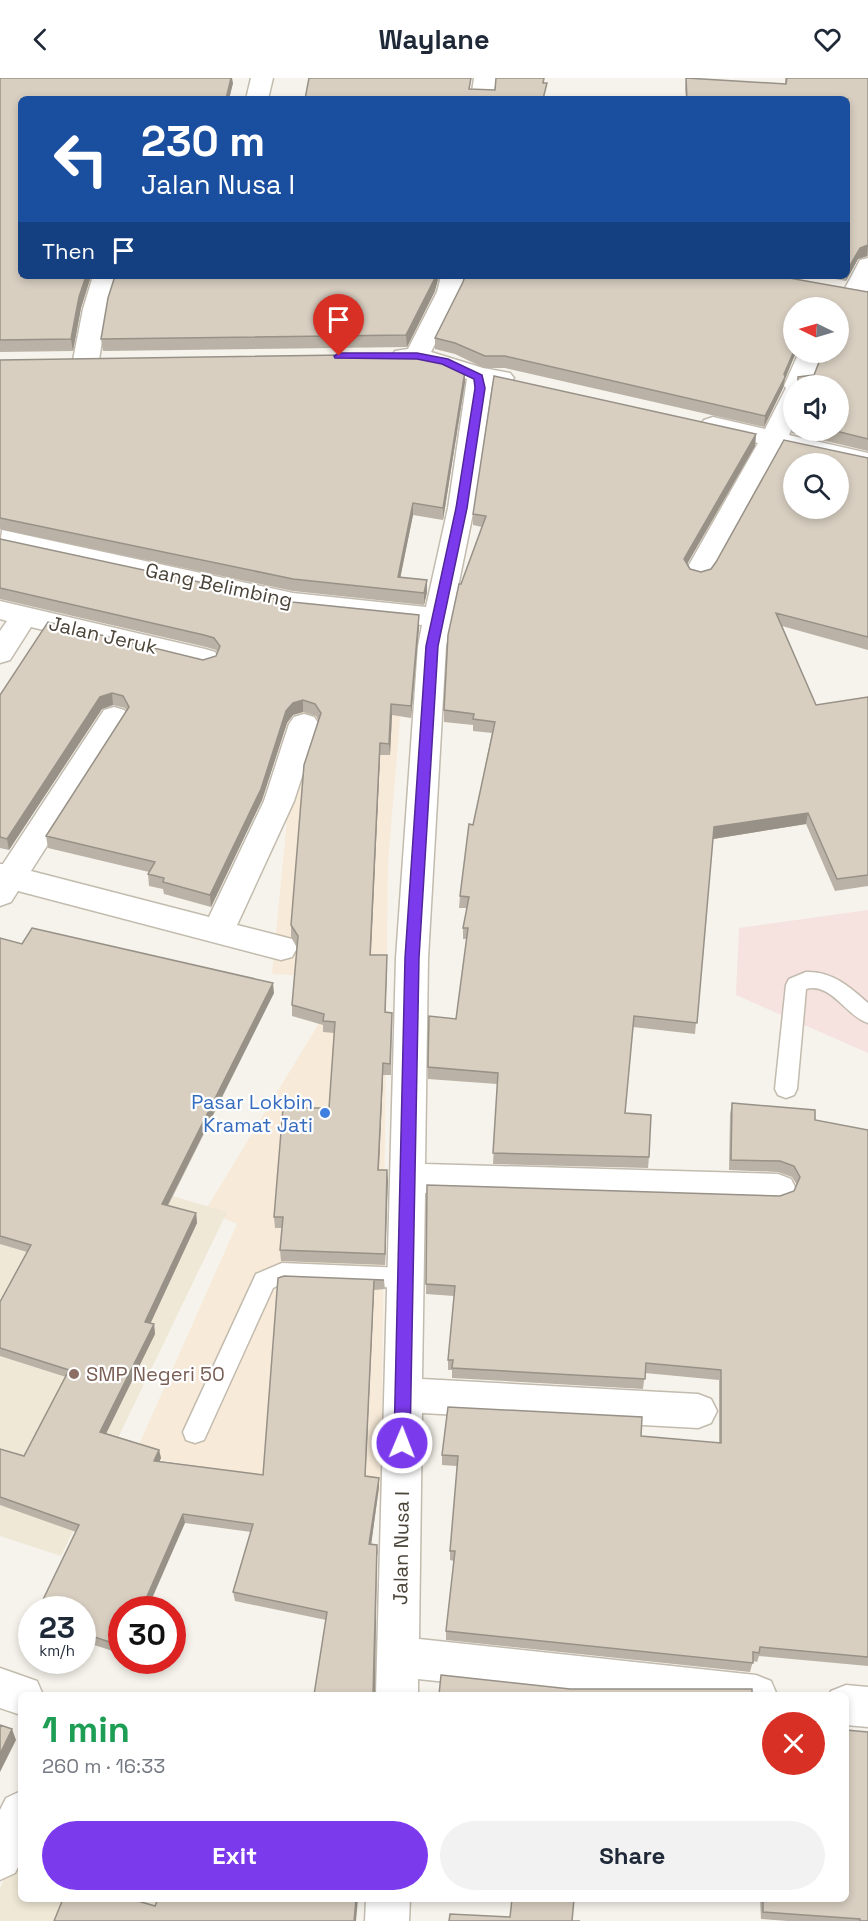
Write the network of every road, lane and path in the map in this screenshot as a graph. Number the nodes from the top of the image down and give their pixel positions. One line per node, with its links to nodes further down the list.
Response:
1 (262, 78): 3 (street)
2 (485, 78): 4 (street)
3 (258, 96)
4 (482, 96)
5 (868, 265): 8 (street)
6 (104, 279): 11 (street)
7 (452, 279): 10 (street)
8 (845, 292)
9 (384, 356): 10 (street)
10 (417, 356): 12 (street)
11 (86, 360)
12 (479, 377): 13 (street); 21 (street, Jalan Nusa I)
13 (526, 383)
14 (783, 419): 16 (street)
15 (695, 422): 16 (street)
16 (774, 439): 17 (street); 19 (street)
17 (868, 461)
18 (2, 539): 21 (street, Gang Belimbing)
19 (699, 572)
20 (12, 613): 22 (street); 23 (street, Jalan Jeruk)
21 (438, 617): 31 (street, Jalan Nusa I)
22 (0, 653)
23 (205, 659)
24 (114, 717): 26 (street)
25 (304, 724): 27 (street)
26 (3, 882): 27 (street)
27 (218, 932): 28 (street)
28 (281, 948)
29 (868, 1015): 30 (lane)
30 (786, 1089)
31 (408, 1178): 32 (street); 33 (street, Jalan Nusa I)
32 (778, 1189)
33 (405, 1278): 34 (street, Jalan Nusa I); 36 (lane)
34 (403, 1395): 35 (street); 37 (street, Jalan Nusa I)
35 (698, 1411)
36 (195, 1432)
37 (398, 1676): 39 (street)
38 (0, 1688): 40 (street)
39 (699, 1692)
40 (18, 1694)
41 (849, 1705): 42 (street)
42 (868, 1707)
43 (18, 1819): 44 (street)
44 (0, 1858)
45 (388, 1902): 46 (street)
46 (387, 1921)

